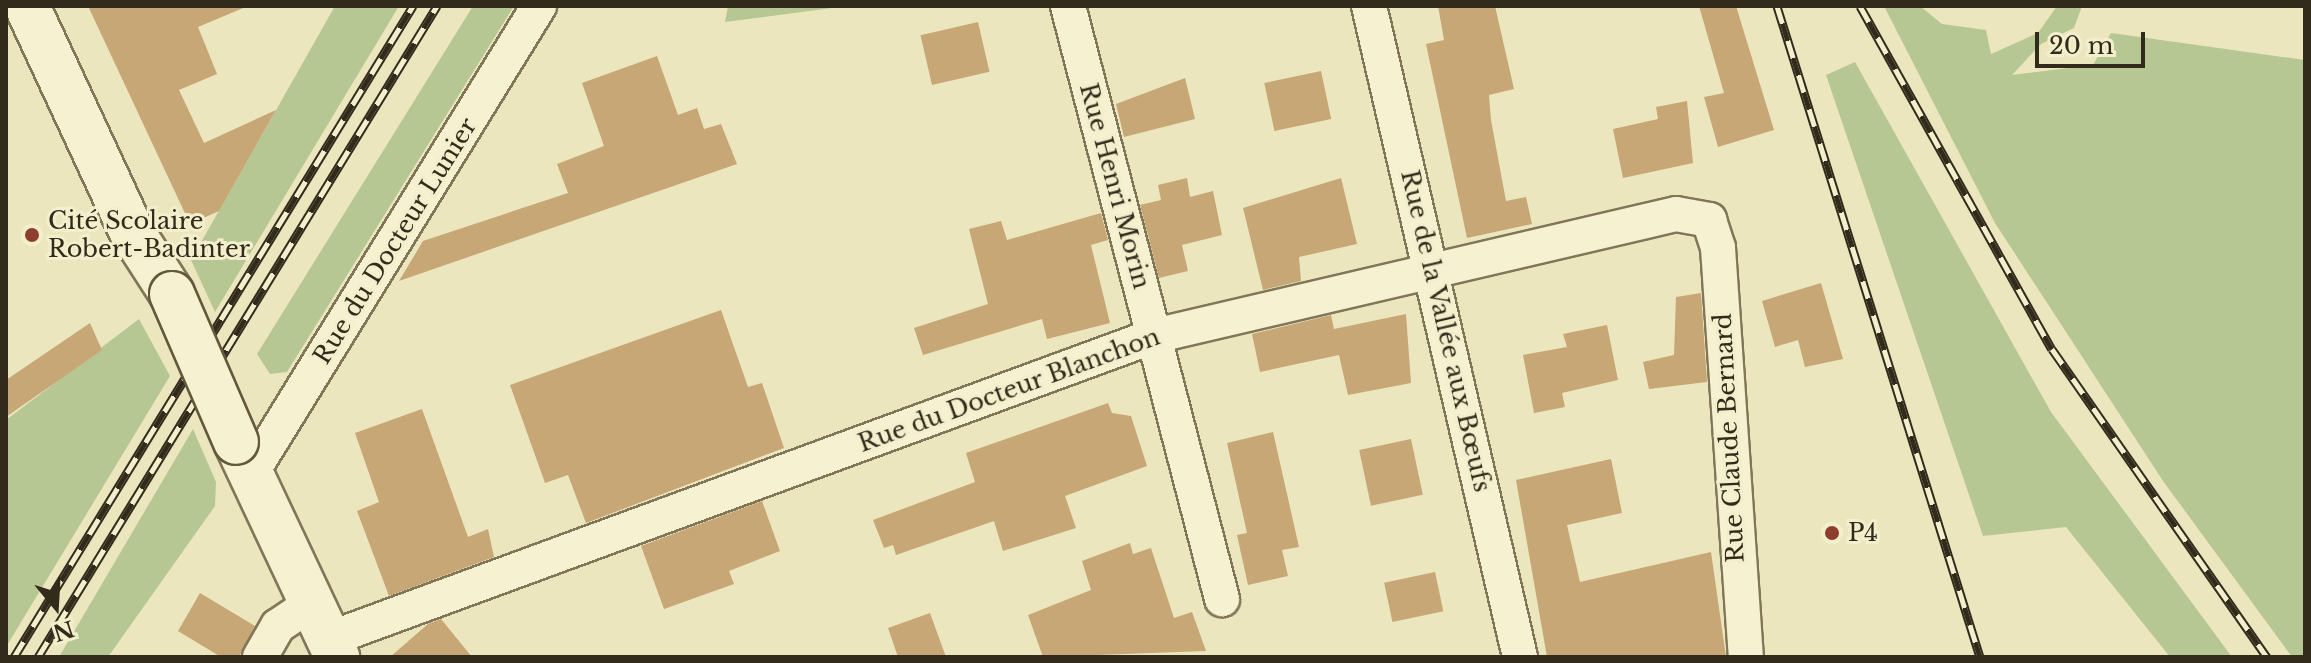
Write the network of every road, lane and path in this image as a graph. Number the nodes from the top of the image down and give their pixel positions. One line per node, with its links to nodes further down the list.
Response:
1 (27, 6): 8 (main road, bridge)
2 (539, 6): 8 (street, Rue du Docteur Lunier)
3 (1068, 6): 7 (street, Rue Henri Morin)
4 (1369, 6): 6 (street, Rue de la Vallée aux Bœufs)
5 (1709, 220): 6 (street, Rue du Docteur Blanchon); 13 (street, Rue Claude Bernard)
6 (1432, 267): 7 (street, Rue du Docteur Blanchon); 12 (street, Rue de la Vallée aux Bœufs)
7 (1154, 336): 9 (street, Rue Henri Morin); 10 (street, Rue du Docteur Blanchon)
8 (243, 458): 10 (main road)
9 (1222, 599)
10 (326, 633): 11 (street, Rue du Docteur Blanchon)
11 (260, 657)
12 (1520, 657)
13 (1746, 657)

